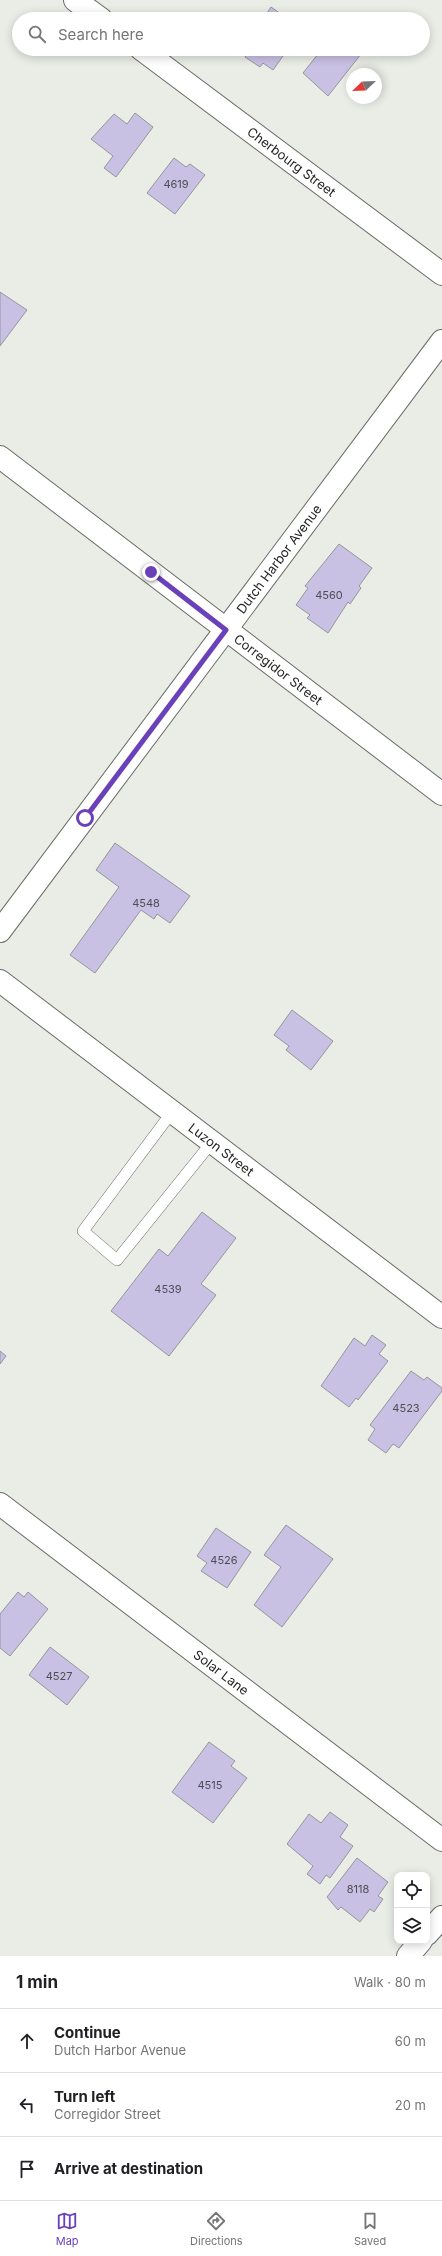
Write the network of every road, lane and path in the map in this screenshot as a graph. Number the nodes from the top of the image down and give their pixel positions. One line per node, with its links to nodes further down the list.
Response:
1 (75, 0): 2 (street)
2 (91, 12)
3 (150, 56): 4 (street, Cherbourg Street)
4 (442, 274)
5 (442, 341): 7 (street, Dutch Harbor Avenue)
6 (0, 457): 7 (street, Corregidor Street)
7 (226, 630): 8 (street, Corregidor Street); 9 (street, Dutch Harbor Avenue)
8 (442, 794)
9 (0, 931)
10 (0, 981): 11 (street, Luzon Street)
11 (172, 1112): 12 (street, Luzon Street); 12 (lane)
12 (212, 1142): 13 (street, Luzon Street)
13 (442, 1317)
14 (0, 1504): 15 (street, Solar Lane)
15 (442, 1840)
16 (442, 1917): 17 (street)
17 (430, 1931)
18 (418, 1944): 19 (street)
19 (408, 1956)

